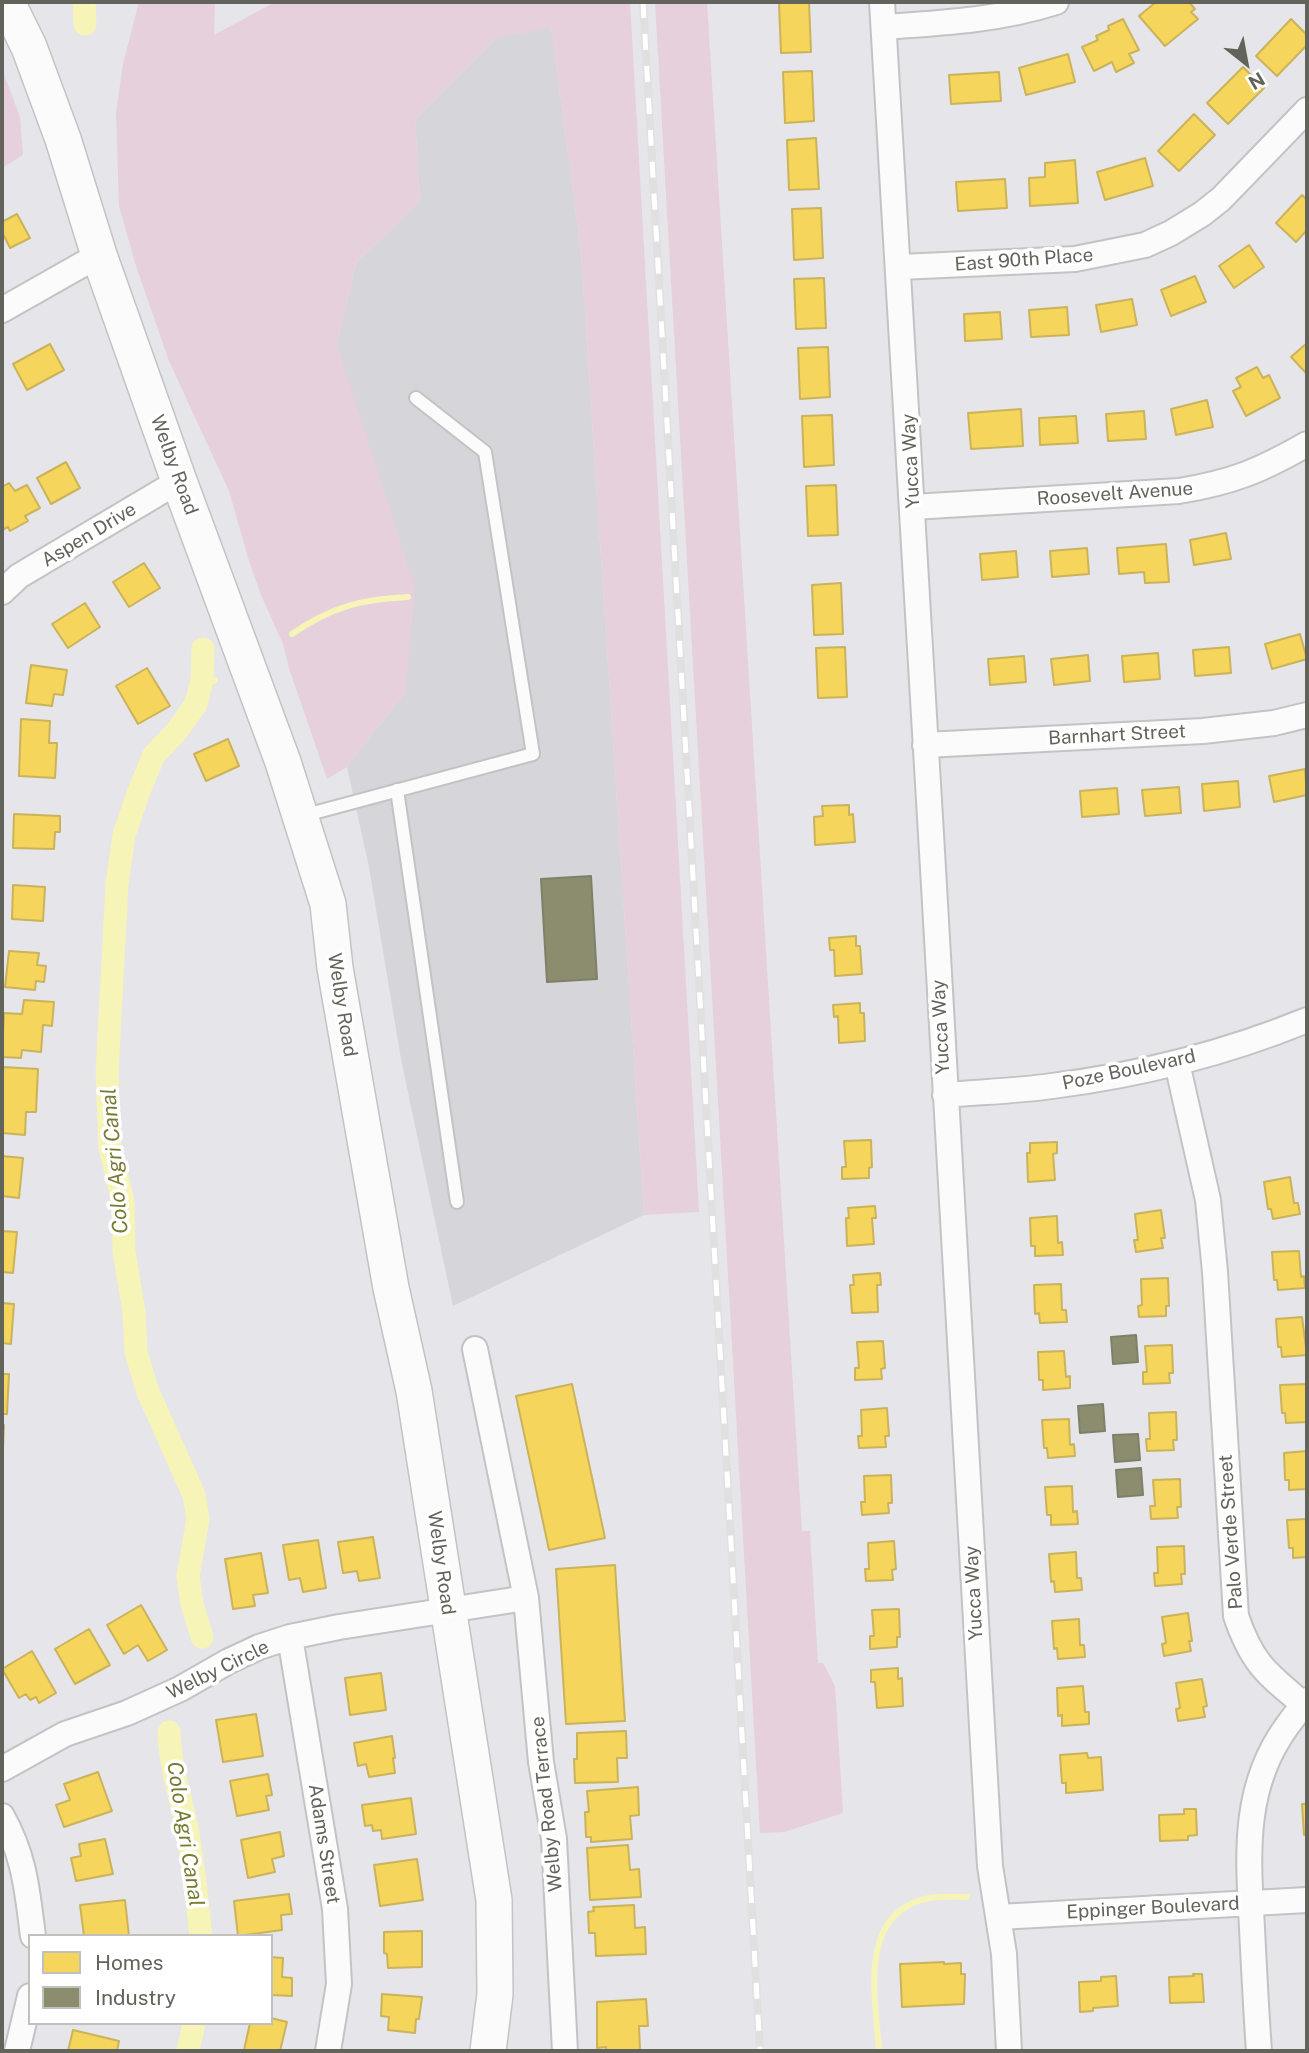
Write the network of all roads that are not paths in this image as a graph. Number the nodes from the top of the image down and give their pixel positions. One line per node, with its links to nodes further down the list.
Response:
1 (8, 2): 6 (street, Welby Road)
2 (882, 2): 4 (street, Yucca Way)
3 (1056, 2): 4 (street)
4 (884, 27): 7 (street, Yucca Way)
5 (1307, 110): 7 (street, East 90th Place)
6 (99, 255): 8 (street); 11 (street, Welby Road)
7 (900, 267): 12 (street, Yucca Way)
8 (2, 310)
9 (416, 398): 16 (lane)
10 (1307, 444): 12 (street, Roosevelt Avenue)
11 (179, 481): 13 (street, Aspen Drive); 17 (street, Welby Road)
12 (914, 507): 15 (street, Yucca Way)
13 (2, 592)
14 (1307, 715): 15 (street, Barnhart Street)
15 (925, 745): 20 (street, Yucca Way)
16 (397, 790): 17 (lane); 21 (lane)
17 (302, 816): 24 (street, Welby Road)
18 (1307, 1020): 19 (street, Poze Boulevard)
19 (1177, 1062): 20 (street, Poze Boulevard); 26 (street, Palo Verde Street)
20 (945, 1095): 31 (street, Yucca Way)
21 (457, 1202)
22 (475, 1349): 23 (street, Welby Road Terrace)
23 (526, 1598): 24 (street); 37 (street, Welby Road Terrace)
24 (448, 1611): 25 (street, Welby Circle); 36 (street, Welby Road)
25 (289, 1637): 27 (street, Welby Circle); 35 (street, Adams Street)
26 (1305, 1702): 30 (street, Palo Verde Street)
27 (2, 1769)
28 (2, 1816): 32 (street)
29 (1307, 1900): 30 (street, Eppinger Boulevard)
30 (1251, 1902): 31 (street, Eppinger Boulevard); 39 (street, Palo Verde Street)
31 (999, 1917): 38 (street, Yucca Way)
32 (33, 1934)
33 (28, 2004): 34 (street)
34 (17, 2051)
35 (328, 2051)
36 (488, 2051)
37 (565, 2051)
38 (1009, 2051)
39 (1259, 2051)

